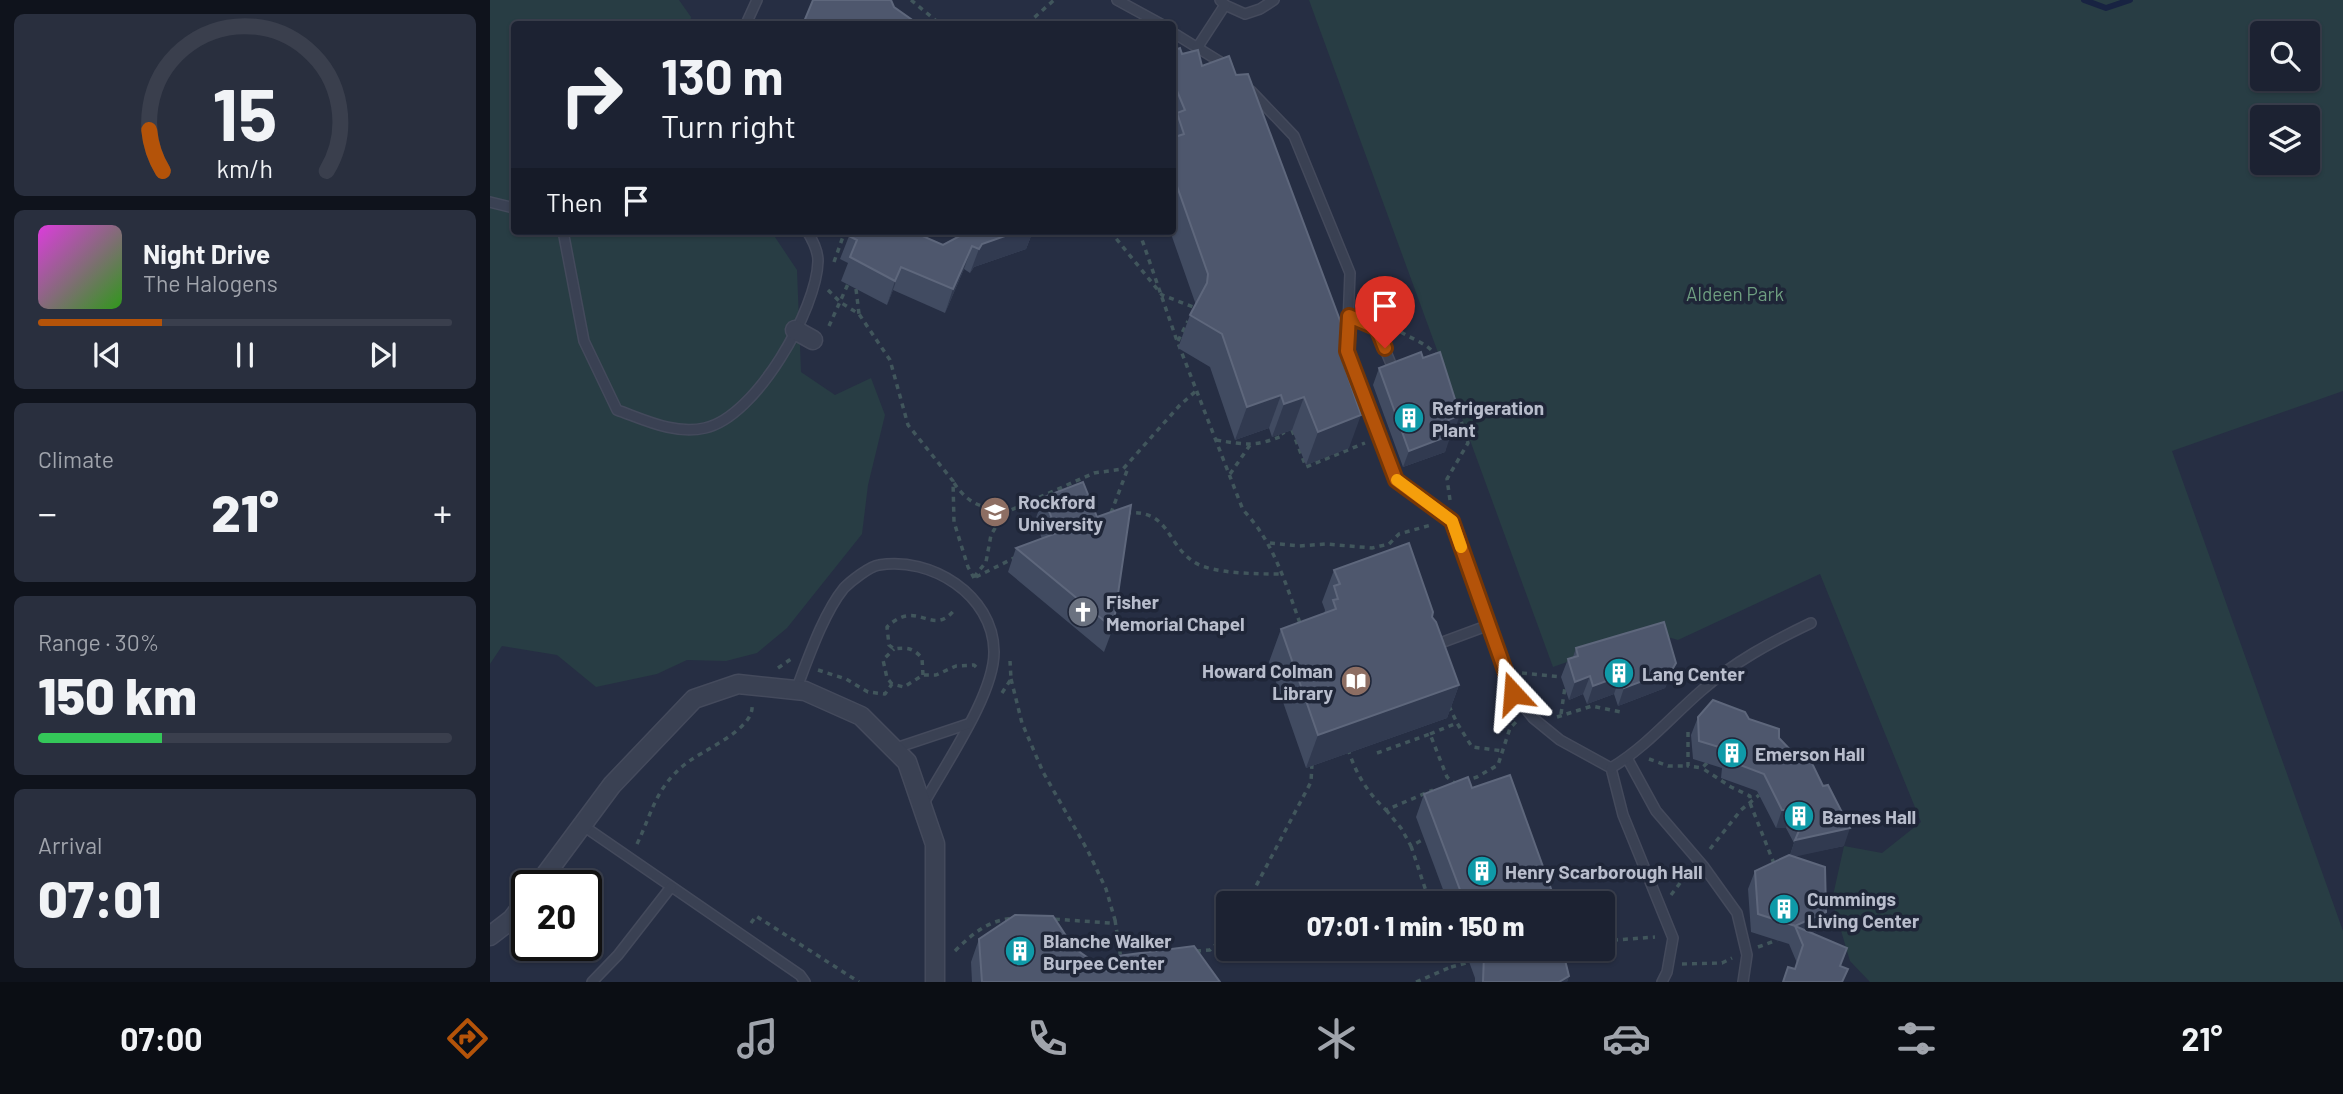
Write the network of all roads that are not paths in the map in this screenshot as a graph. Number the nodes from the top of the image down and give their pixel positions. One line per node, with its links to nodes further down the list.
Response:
1 (757, 0): 5 (lane)
2 (1117, 0): 6 (lane)
3 (1274, 0): 4 (lane)
4 (1223, 3): 8 (lane)
5 (747, 21)
6 (1156, 21)
7 (1176, 35): 8 (lane)
8 (1197, 48): 9 (lane)
9 (1236, 76)
10 (1246, 86): 15 (lane)
11 (490, 202): 12 (lane)
12 (511, 207)
13 (564, 235): 16 (lane)
14 (809, 235): 16 (lane)
15 (1349, 316): 18 (lane); 20 (lane)
16 (795, 330): 17 (street)
17 (814, 340)
18 (1394, 371)
19 (1811, 623): 25 (lane)
20 (1489, 625): 21 (lane); 26 (lane)
21 (1427, 648)
22 (796, 690): 23 (lane); 24 (street); 28 (street)
23 (968, 724): 24 (lane); 27 (lane)
24 (893, 749): 27 (street)
25 (1627, 758): 26 (lane); 37 (lane)
26 (1611, 768): 36 (lane)
27 (922, 807): 33 (street)
28 (582, 825): 29 (street); 30 (lane)
29 (549, 870)
30 (671, 887): 34 (lane); 35 (lane)
31 (511, 920): 32 (street)
32 (490, 936)
33 (935, 974)
34 (592, 982)
35 (805, 982)
36 (1662, 982)
37 (1743, 982)

